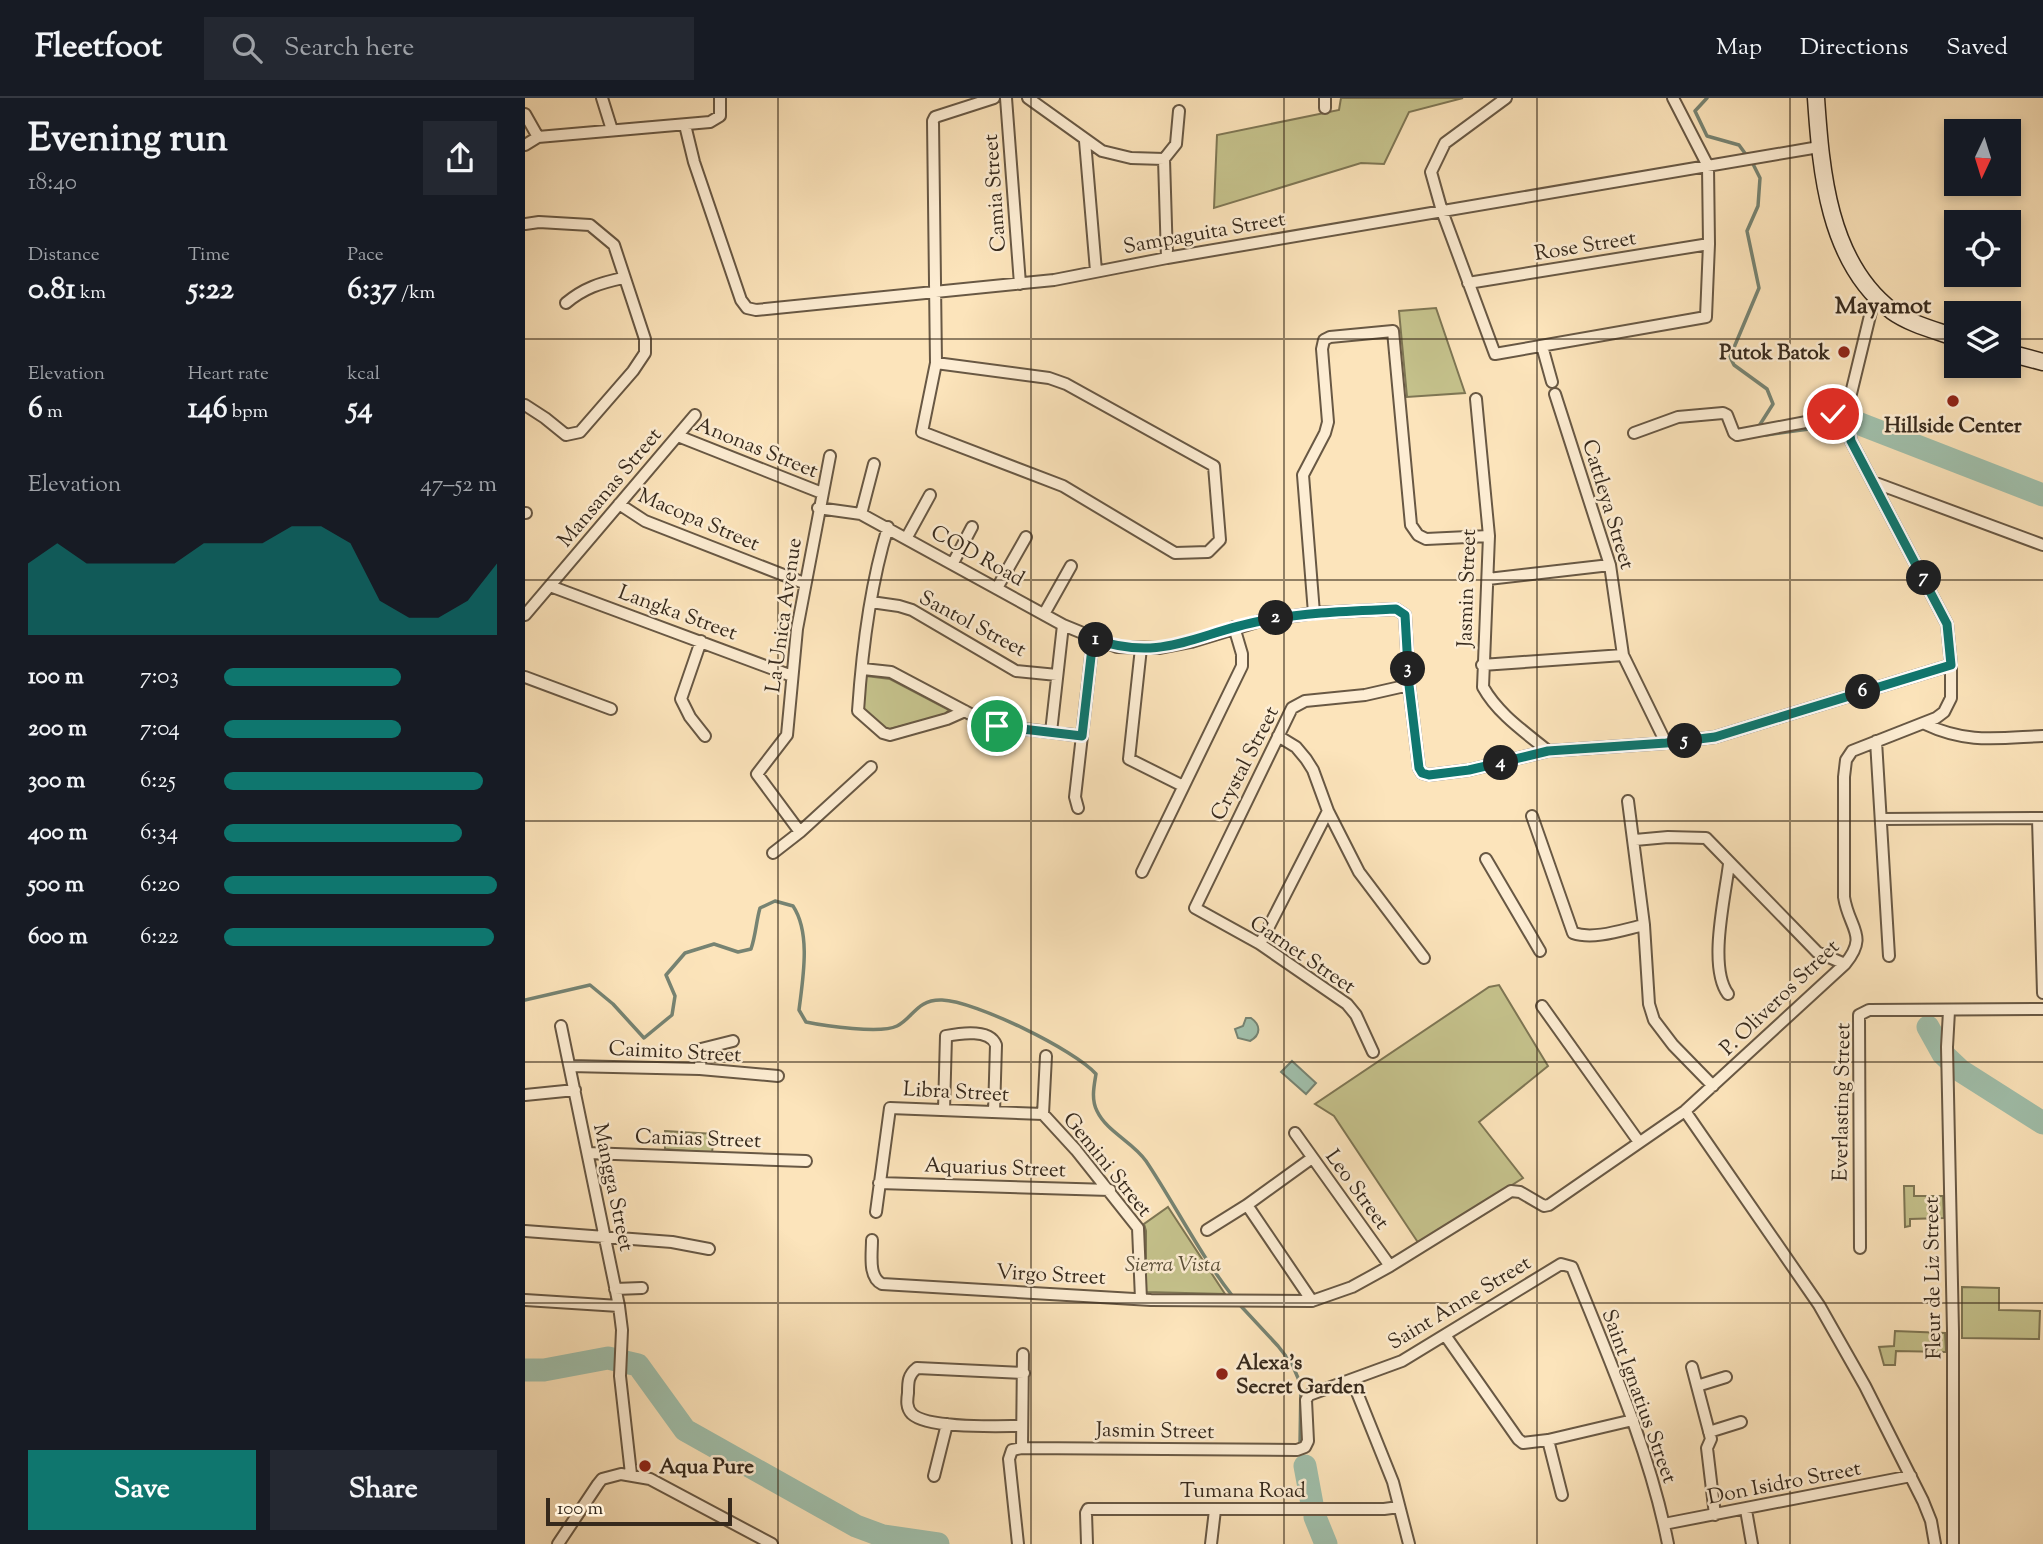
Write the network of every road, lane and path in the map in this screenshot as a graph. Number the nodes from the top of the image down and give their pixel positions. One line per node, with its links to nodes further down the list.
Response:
1 (603, 98): 12 (street)
2 (720, 98): 11 (street)
3 (994, 98): 27 (street)
4 (1006, 98): 25 (street, Camia Street)
5 (1028, 98): 14 (street)
6 (1506, 98): 19 (street)
7 (1672, 98): 18 (street)
8 (1816, 98): 16 (main road)
9 (1179, 111): 17 (street)
10 (525, 114): 13 (street)
11 (685, 125): 12 (street); 27 (street, Sampaguita Street)
12 (612, 130): 13 (street)
13 (538, 137): 15 (street)
14 (1085, 141): 17 (street); 23 (street)
15 (525, 145)
16 (1819, 146): 18 (street, Sampaguita Street); 28 (main road)
17 (1164, 159): 22 (street)
18 (1708, 166): 19 (street, Sampaguita Street); 21 (street)
19 (1442, 211): 22 (street, Sampaguita Street); 26 (street)
20 (525, 224): 24 (street)
21 (1709, 244): 26 (street, Rose Street); 31 (street)
22 (1167, 258): 23 (street, Sampaguita Street)
23 (1096, 271): 25 (street, Sampaguita Street)
24 (623, 278): 29 (street); 36 (street)
25 (1020, 284): 27 (street, Sampaguita Street)
26 (1468, 284): 31 (street)
27 (936, 290): 34 (street)
28 (1875, 295): 30 (main road); 37 (street, P. Oliveros Street)
29 (566, 303)
30 (1944, 333)
31 (1542, 346): 56 (street, Cattleya Street)
32 (2021, 356): 33 (main road)
33 (2043, 362)
34 (936, 363): 34 (street)
35 (1476, 399): 51 (street, Jasmin Street)
36 (525, 405)
37 (1847, 410): 39 (street); 43 (street, P. Oliveros Street)
38 (695, 415): 40 (street, Mansanas Street)
39 (1634, 433)
40 (678, 436): 44 (street, Anonas Street); 46 (street, Mansanas Street)
41 (829, 456): 44 (street, La Unica Avenue)
42 (874, 464): 48 (street)
43 (1873, 482): 54 (street); 73 (street, P. Oliveros Street)
44 (822, 493): 47 (street, La Unica Avenue)
45 (930, 495): 52 (street)
46 (619, 504): 59 (street, Macopa Street); 60 (street, Mansanas Street)
47 (818, 508): 48 (street, COD Road); 59 (street, La Unica Avenue)
48 (861, 514): 49 (street, COD Road)
49 (888, 527): 52 (street, COD Road); 62 (street)
50 (972, 527): 55 (street)
51 (1489, 536): 58 (street, Jasmin Street); 63 (street)
52 (907, 537): 55 (street, COD Road)
53 (1026, 537): 61 (street)
54 (2043, 545)
55 (953, 563): 61 (street, COD Road)
56 (1610, 565): 58 (street); 71 (street, Cattleya Street)
57 (1071, 566): 64 (street)
58 (1488, 579): 72 (street, Jasmin Street)
59 (804, 583): 76 (street, La Unica Avenue)
60 (550, 586): 65 (street, Mansanas Street); 69 (street, Langka Street)
61 (997, 588): 64 (street, COD Road)
62 (871, 602): 74 (street); 75 (street, Santol Street)
63 (1314, 613): 67 (street, COD Road); 78 (street, COD Road)
64 (1044, 614): 66 (street, COD Road)
65 (525, 615)
66 (1063, 625): 68 (street, COD Road); 75 (street)
67 (1234, 627): 70 (street, COD Road); 91 (street)
68 (1093, 639): 70 (street, COD Road); 84 (street)
69 (701, 641): 76 (street, Langka Street); 83 (street)
70 (1141, 648): 91 (street)
71 (1623, 655): 72 (street); 88 (street, Cattleya Street)
72 (1482, 665): 89 (street, Jasmin Street)
73 (1951, 665): 81 (street, P. Oliveros Street); 88 (street)
74 (863, 669): 80 (street); 80 (street)
75 (1057, 675): 82 (street)
76 (792, 676): 98 (street, La Unica Avenue)
77 (525, 677): 79 (street)
78 (1409, 685): 85 (street, Crystal Street); 89 (street)
79 (611, 709)
80 (965, 711): 82 (street)
81 (1925, 724): 86 (street); 87 (street, P. Oliveros Street)
82 (1051, 732): 84 (street)
83 (705, 736)
84 (1082, 736): 93 (street)
85 (1278, 736): 94 (street); 104 (street, Crystal Street)
86 (2043, 736)
87 (1876, 741): 97 (street); 110 (street, P. Oliveros Street)
88 (1666, 743): 89 (street)
89 (1548, 751)
90 (871, 767): 98 (street)
91 (1183, 786): 103 (street)
92 (1628, 801): 99 (street)
93 (1078, 808)
94 (1328, 811): 106 (street); 109 (street)
95 (1532, 816): 105 (street)
96 (2040, 818): 97 (street); 111 (street)
97 (1882, 819): 108 (street)
98 (800, 832): 100 (street)
99 (1635, 840): 102 (street); 105 (street)
100 (773, 853)
101 (1486, 859): 107 (street)
102 (1729, 864): 110 (street); 112 (street)
103 (1142, 872)
104 (1196, 904): 106 (street, Garnet Street)
105 (1644, 925): 123 (street)
106 (1260, 944): 118 (street, Garnet Street)
107 (1540, 951)
108 (1889, 956)
109 (1424, 958)
110 (1845, 964): 123 (street, P. Oliveros Street)
111 (2043, 993)
112 (1728, 994)
113 (1542, 1006): 131 (street)
114 (2043, 1009): 115 (street, Everlasting Street)
115 (1949, 1011): 144 (street, Everlasting Street); 187 (street, Fleur de Liz Street)
116 (561, 1026): 120 (street, Mangga Street)
117 (733, 1041): 121 (street)
118 (1373, 1052)
119 (1046, 1056): 129 (street, Gemini Street)
120 (570, 1066): 121 (street, Caimito Street); 124 (street, Mangga Street)
121 (700, 1069): 122 (street, Caimito Street)
122 (778, 1076)
123 (1713, 1086): 127 (street, P. Oliveros Street)
124 (575, 1090): 125 (street); 132 (street, Mangga Street)
125 (525, 1095)
126 (944, 1110): 128 (street, Libra Street); 128 (street); 135 (street, Libra Street)
127 (1685, 1111): 131 (street, P. Oliveros Street); 171 (street)
128 (994, 1112): 129 (street, Libra Street)
129 (1043, 1114): 136 (street, Gemini Street)
130 (1295, 1133): 133 (street, Leo Street)
131 (1639, 1142): 143 (street, P. Oliveros Street)
132 (588, 1153): 134 (street, Camias Street); 141 (street, Mangga Street)
133 (1312, 1158): 137 (street); 147 (street, Leo Street)
134 (806, 1161)
135 (879, 1183): 136 (street, Aquarius Street); 138 (street, Libra Street)
136 (1110, 1190): 150 (street, Gemini Street)
137 (1247, 1205): 139 (street); 152 (street)
138 (876, 1212)
139 (1207, 1230)
140 (525, 1231): 141 (street)
141 (605, 1238): 145 (street); 149 (street, Mangga Street)
142 (872, 1240): 150 (street, Virgo Street)
143 (1420, 1248): 147 (street, Virgo Street)
144 (1860, 1248)
145 (709, 1250)
146 (1568, 1264): 154 (street, Saint Anne Street); 161 (street, Saint Ignatius Street)
147 (1390, 1266): 152 (street, Virgo Street)
148 (642, 1288): 149 (street)
149 (615, 1289): 153 (street, Mangga Street)
150 (1141, 1299): 152 (street, Virgo Street)
151 (525, 1300): 153 (street)
152 (1311, 1301)
153 (619, 1306): 169 (street, Mangga Street)
154 (1445, 1335): 159 (street, Saint Anne Street); 166 (street)
155 (1023, 1354): 157 (street)
156 (1692, 1367): 160 (street)
157 (1024, 1373): 163 (street); 164 (street)
158 (1726, 1377): 160 (street)
159 (1352, 1380): 168 (street, Saint Anne Street); 173 (street)
160 (1697, 1386): 165 (street)
161 (1633, 1420): 166 (street); 177 (street, Saint Ignatius Street)
162 (1741, 1422): 165 (street)
163 (947, 1424): 164 (street); 170 (street)
164 (1022, 1426): 167 (street)
165 (1709, 1432): 176 (street)
166 (1548, 1440): 172 (street)
167 (1017, 1449): 168 (street, Jasmin Street); 180 (street)
168 (1301, 1449)
169 (631, 1474): 178 (street); 179 (street)
170 (935, 1476)
171 (1911, 1476): 175 (street, Don Isidro Street); 186 (street)
172 (1562, 1495)
173 (1399, 1507): 174 (street, Tumana Road); 183 (street)
174 (1215, 1510): 181 (street, Tumana Road); 182 (street)
175 (1746, 1510): 176 (street, Don Isidro Street); 185 (street)
176 (1715, 1515): 177 (street, Don Isidro Street)
177 (1664, 1524): 184 (street, Saint Ignatius Street)
178 (562, 1542)
179 (772, 1544)
180 (1018, 1544)
181 (1087, 1544)
182 (1211, 1544)
183 (1409, 1544)
184 (1668, 1544)
185 (1752, 1544)
186 (1934, 1544)
187 (1953, 1544)

